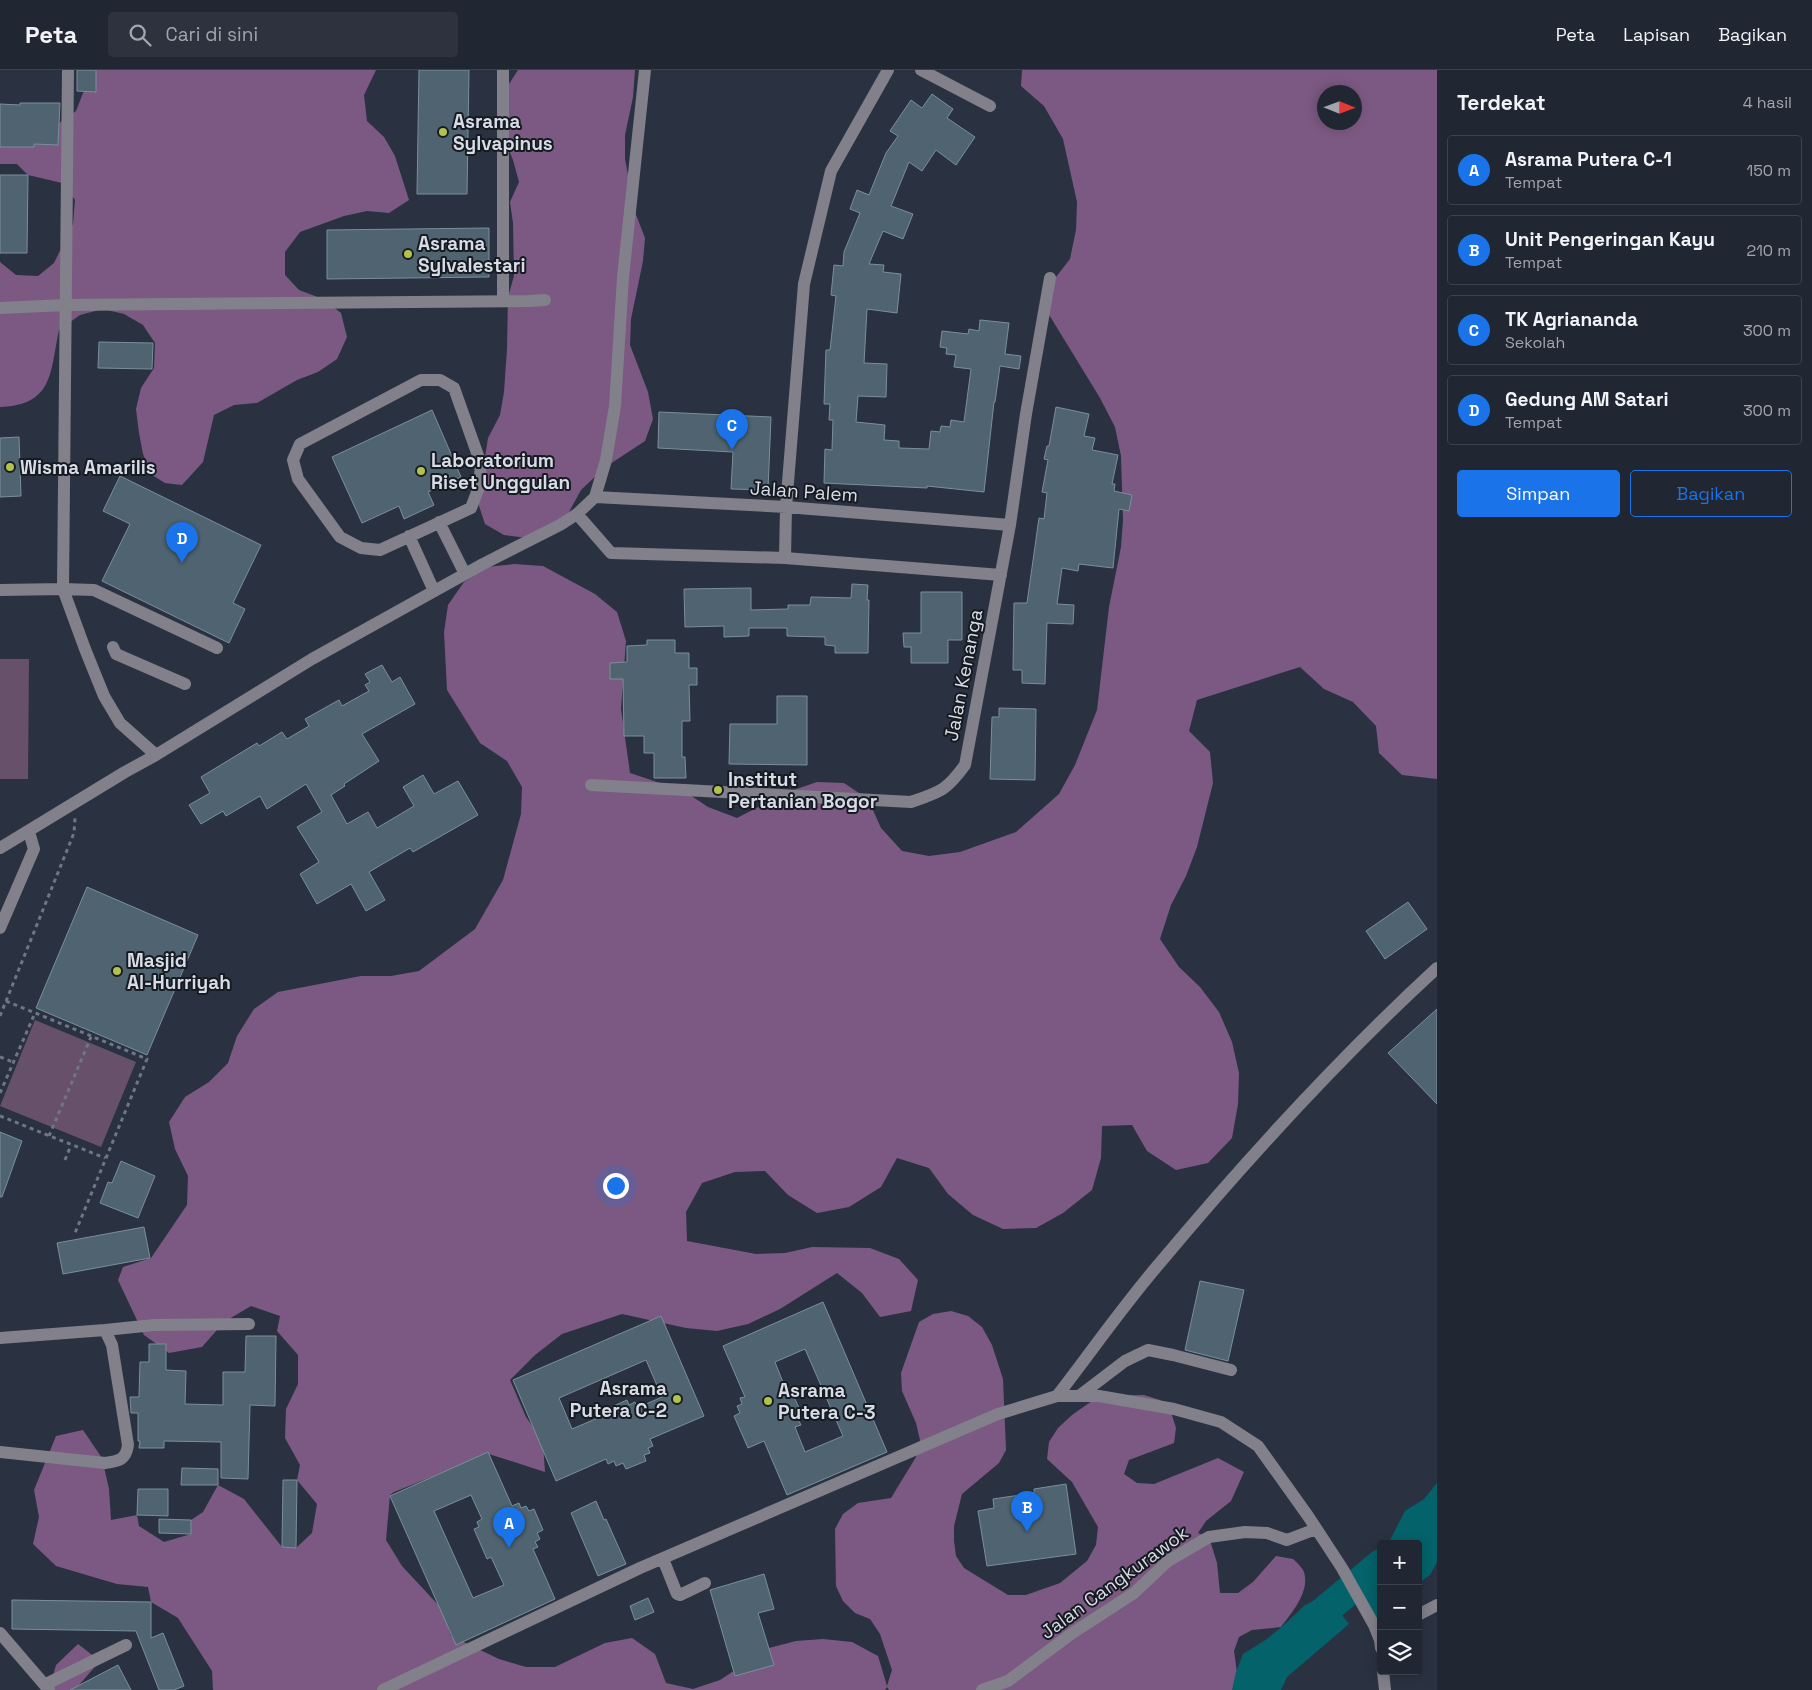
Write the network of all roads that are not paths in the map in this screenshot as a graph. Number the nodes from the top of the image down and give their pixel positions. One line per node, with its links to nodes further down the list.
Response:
1 (68, 70): 10 (street)
2 (502, 70): 9 (street)
3 (645, 70): 12 (street)
4 (888, 70): 13 (street)
5 (921, 70): 6 (street)
6 (990, 106)
7 (1050, 278): 16 (street, Jalan Kenanga)
8 (545, 300): 9 (street)
9 (503, 301): 10 (street)
10 (65, 306): 11 (street); 21 (street)
11 (0, 308)
12 (595, 497): 13 (street, Jalan Palem); 14 (street)
13 (786, 507): 16 (street, Jalan Palem); 18 (street)
14 (577, 514): 18 (street); 19 (street)
15 (440, 522): 17 (street); 17 (street); 19 (street)
16 (1010, 525): 20 (street, Jalan Kenanga)
17 (409, 536): 23 (street)
18 (785, 558): 20 (street)
19 (465, 574): 23 (street)
20 (1001, 575): 28 (street, Jalan Kenanga)
21 (63, 588): 22 (street); 25 (street); 27 (street)
22 (0, 590)
23 (434, 591): 27 (street)
24 (113, 647): 26 (street)
25 (217, 648)
26 (185, 684)
27 (156, 755): 29 (street)
28 (591, 785)
29 (29, 832): 30 (street); 31 (street)
30 (0, 848)
31 (0, 928)
32 (1437, 968): 37 (street)
33 (249, 1324): 34 (street)
34 (105, 1330): 35 (street); 39 (street)
35 (0, 1338)
36 (1231, 1370): 38 (street)
37 (1058, 1396): 38 (street); 41 (street)
38 (1079, 1396): 40 (street)
39 (0, 1452)
40 (1316, 1529): 46 (street); 51 (street, Jalan Cangkurawok)
41 (663, 1558): 42 (street); 50 (street)
42 (705, 1583)
43 (1437, 1605): 44 (street)
44 (1422, 1613)
45 (0, 1633): 49 (street)
46 (1377, 1634)
47 (126, 1645): 49 (street)
48 (1383, 1675): 52 (street)
49 (48, 1687)
50 (383, 1690)
51 (982, 1690)
52 (1385, 1690)

